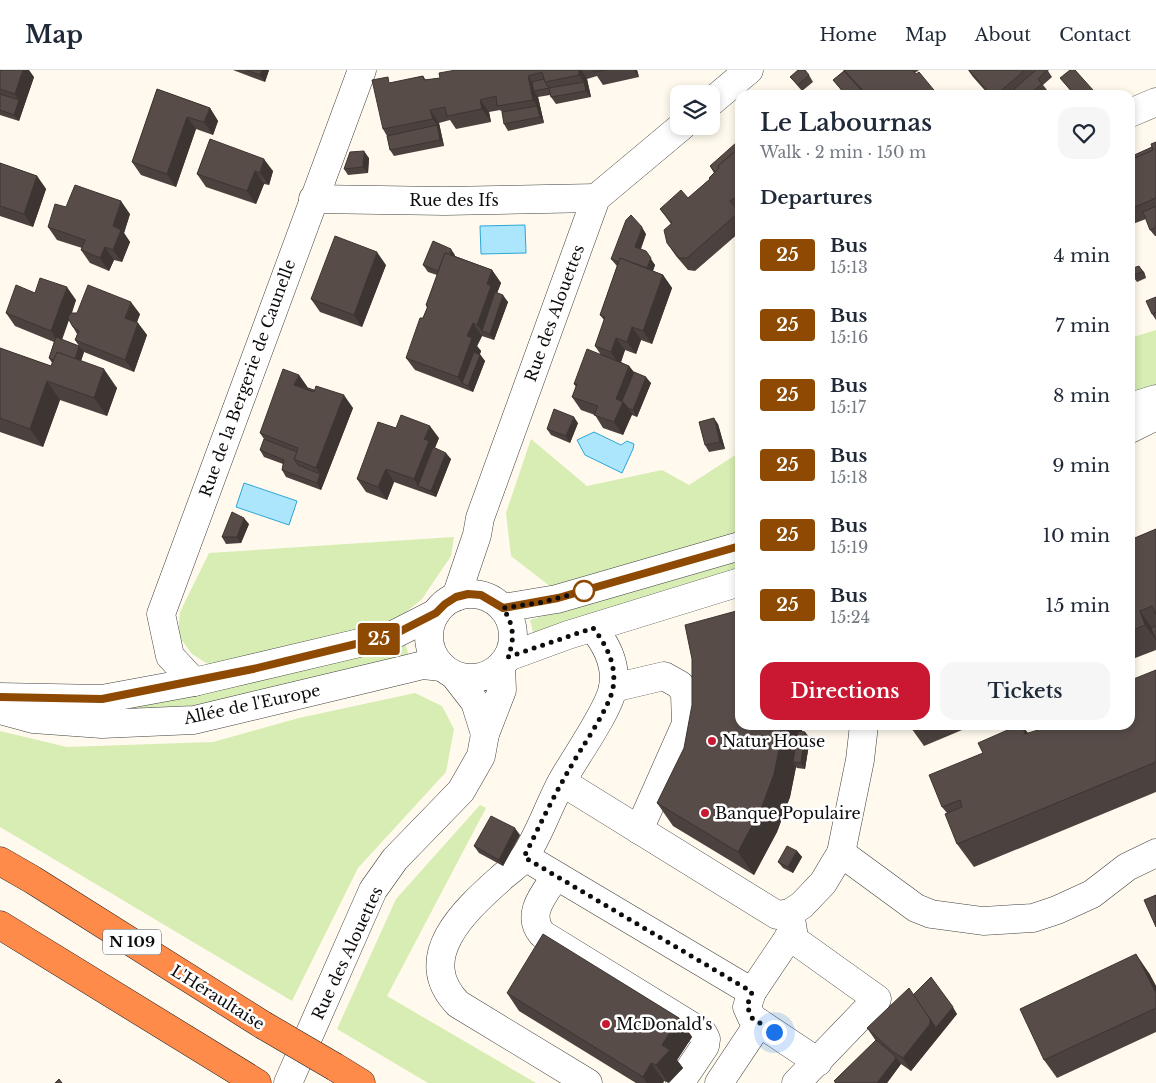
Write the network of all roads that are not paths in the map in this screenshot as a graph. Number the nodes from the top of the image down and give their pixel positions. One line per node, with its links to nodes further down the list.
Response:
1 (362, 70): 8 (street, Rue de la Bergerie de Caunelle)
2 (738, 73): 3 (street)
3 (720, 92)
4 (1156, 102): 5 (street)
5 (1135, 111)
6 (671, 135): 7 (street)
7 (596, 198): 8 (street, Rue des Ifs); 15 (street, Rue des Alouettes)
8 (313, 199): 19 (street, Rue de la Bergerie de Caunelle)
9 (1156, 399): 10 (street)
10 (1135, 405)
11 (1156, 416): 12 (street)
12 (1135, 426)
13 (735, 547): 15 (street, Allée de l'Europe)
14 (735, 584): 16 (street)
15 (469, 603): 17 (street); 18 (street); 19 (street, Allée de l'Europe)
16 (593, 628): 17 (street); 20 (street)
17 (505, 662): 18 (street); 24 (street, Rue des Alouettes)
18 (448, 671): 22 (street, Allée de l'Europe); 24 (street, Rue des Alouettes)
19 (194, 682): 21 (street, Allée de l'Europe)
20 (613, 688): 25 (street); 26 (street)
21 (0, 696)
22 (0, 710)
23 (863, 730): 27 (street)
24 (484, 734): 38 (street, Rue des Alouettes)
25 (562, 782): 26 (street); 29 (street)
26 (639, 830): 33 (street)
27 (841, 853): 28 (street); 33 (street)
28 (1156, 853)
29 (524, 857): 31 (street); 40 (street)
30 (0, 861): 39 (highway, L'Héraultaise / N 109, bridge)
31 (556, 876): 34 (street); 41 (street)
32 (0, 925): 37 (highway)
33 (790, 925): 34 (street); 36 (street)
34 (752, 992): 35 (street)
35 (759, 1022): 36 (street); 42 (street)
36 (818, 1062): 43 (street)
37 (248, 1078)
38 (288, 1083)
39 (361, 1083)
40 (588, 1083)
41 (680, 1083)
42 (718, 1083)
43 (796, 1083)

